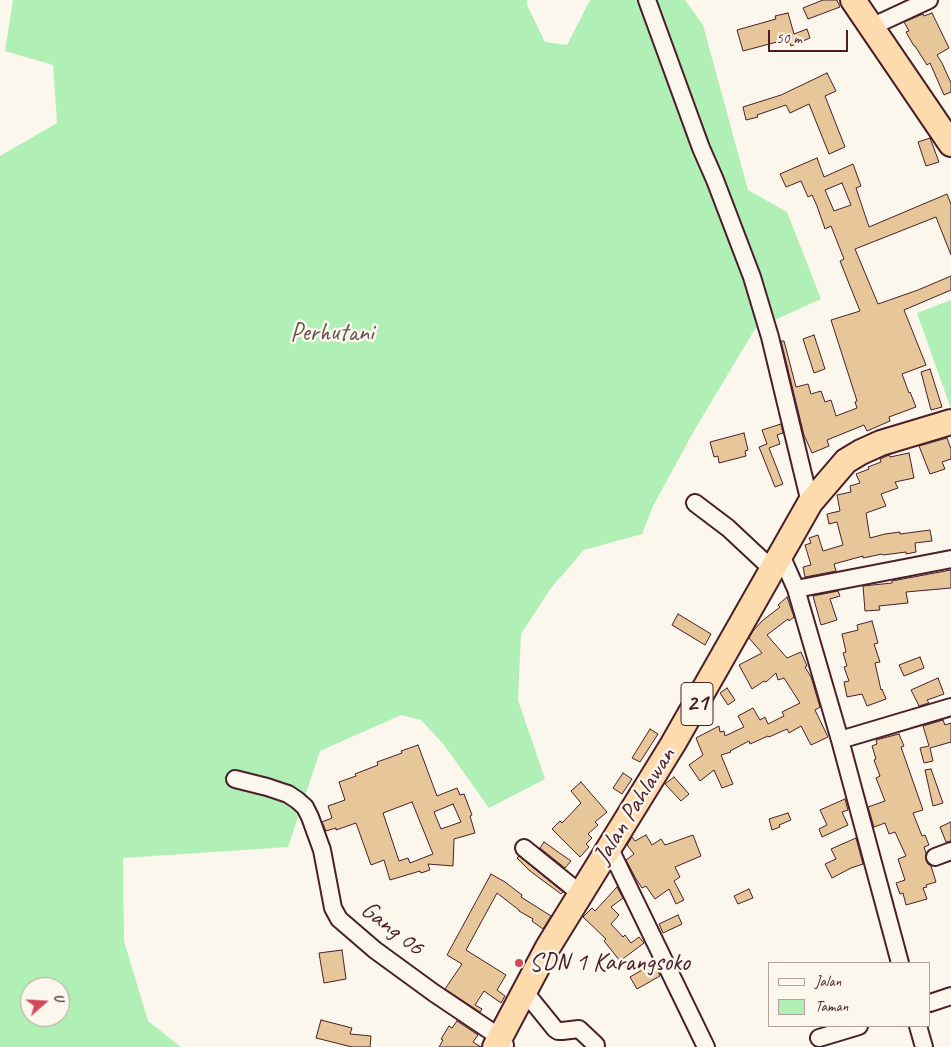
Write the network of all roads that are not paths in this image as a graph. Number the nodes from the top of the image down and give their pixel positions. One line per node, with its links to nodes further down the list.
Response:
1 (647, 0): 8 (street)
2 (853, 0): 4 (highway)
3 (929, 0): 4 (street)
4 (871, 27): 5 (highway)
5 (951, 144)
6 (951, 422): 8 (highway, Jalan Pahlawan / 21)
7 (695, 503): 10 (street)
8 (810, 503): 10 (highway, Jalan Pahlawan / 21)
9 (951, 559): 11 (street)
10 (777, 563): 11 (street); 15 (highway, Jalan Pahlawan / 21)
11 (796, 589): 13 (street)
12 (951, 708): 13 (street)
13 (840, 740): 20 (street)
14 (235, 779): 27 (street, Gang 06)
15 (609, 847): 19 (highway, Jalan Pahlawan / 21); 29 (street)
16 (524, 848): 19 (street)
17 (951, 851): 18 (street)
18 (935, 857)
19 (581, 894): 21 (highway, Jalan Pahlawan / 21)
20 (900, 962)
21 (524, 992): 27 (highway, Jalan Pahlawan / 21); 28 (street)
22 (951, 996): 23 (street)
23 (931, 1003)
24 (856, 1027): 26 (street)
25 (918, 1027): 30 (street)
26 (819, 1038)
27 (501, 1044)
28 (596, 1045)
29 (706, 1047)
30 (924, 1047)

